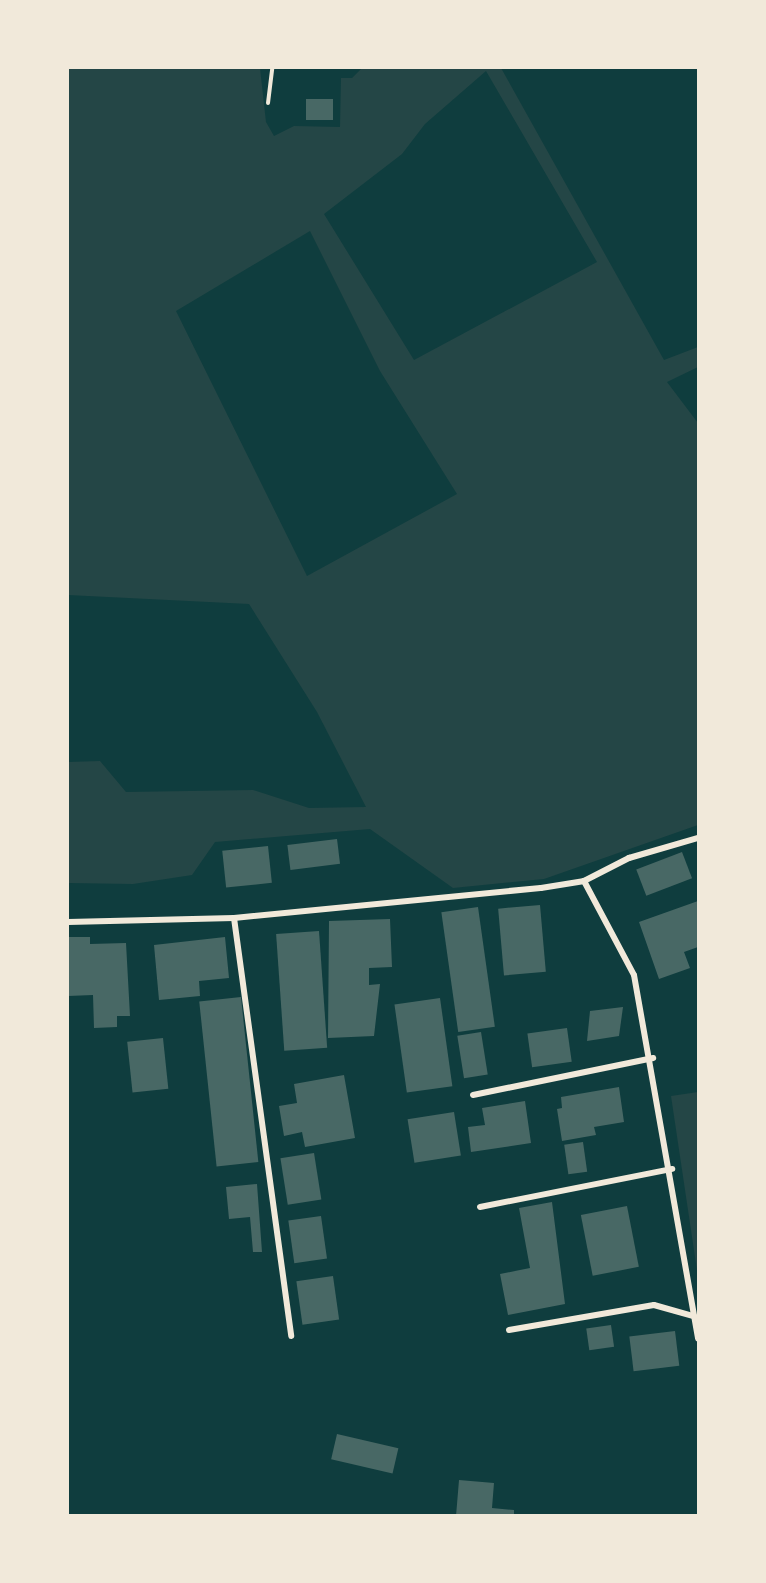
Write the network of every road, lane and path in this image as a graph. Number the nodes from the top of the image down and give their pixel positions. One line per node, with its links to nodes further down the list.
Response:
1 (272, 68): 2 (path)
2 (268, 103)
3 (699, 838): 4 (street)
4 (584, 881): 5 (street); 7 (street)
5 (234, 918): 6 (street); 13 (street)
6 (68, 920)
7 (653, 1058): 8 (street); 9 (street)
8 (473, 1095)
9 (672, 1169): 10 (street); 11 (street)
10 (480, 1207)
11 (693, 1316): 12 (street); 14 (street)
12 (509, 1330)
13 (291, 1336)
14 (699, 1338)

